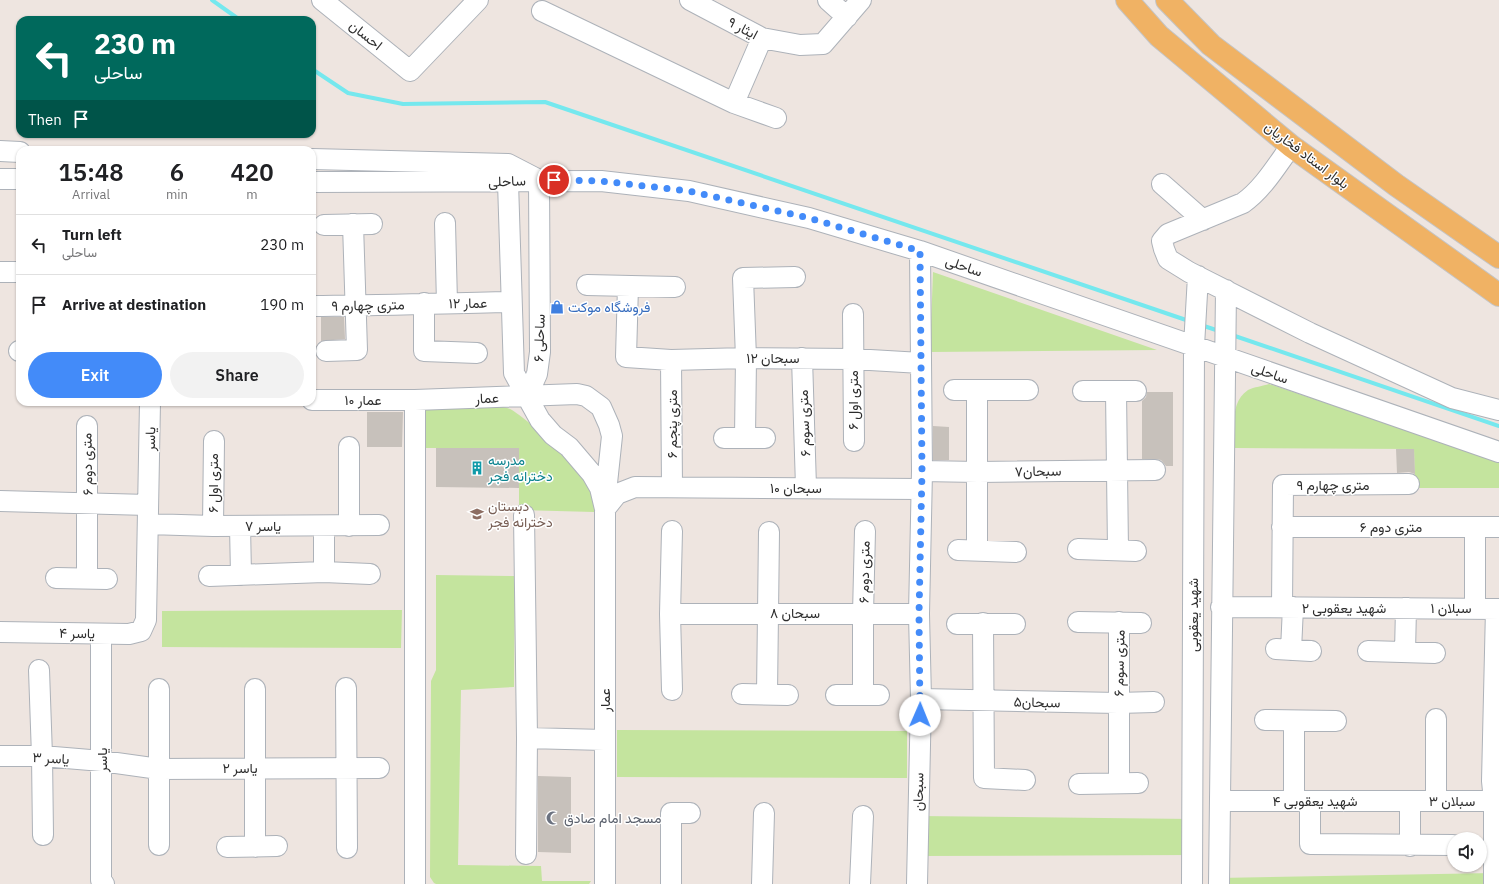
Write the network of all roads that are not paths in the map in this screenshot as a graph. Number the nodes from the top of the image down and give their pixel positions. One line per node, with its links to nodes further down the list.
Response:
1 (322, 0): 2 (street, احسان)
2 (478, 0)
3 (690, 0): 10 (street, ایثار ۹)
4 (828, 0): 9 (street)
5 (861, 0): 9 (street, ایثار ۹)
6 (1127, 0): 13 (main road, بلوار استاد فخاریان)
7 (1167, 0): 27 (main road)
8 (542, 11): 11 (street)
9 (847, 16): 10 (street, ایثار ۹)
10 (762, 38): 11 (street)
11 (734, 103): 12 (street)
12 (776, 118)
13 (1291, 146): 23 (street); 36 (main road, بلوار استاد فخاریان)
14 (0, 151): 15 (street)
15 (16, 152)
16 (316, 159): 19 (street)
17 (0, 179): 18 (street)
18 (16, 179)
19 (539, 180): 21 (street, ساحلی); 26 (street, ساحلی); 58 (street, ساحلی ۶)
20 (316, 182): 21 (street, ساحلی)
21 (508, 182): 37 (street, ساحلی ۶)
22 (1162, 184): 23 (street)
23 (1203, 220): 31 (street)
24 (445, 223): 39 (street)
25 (324, 225): 41 (street)
26 (920, 251): 43 (street, ساحلی); 51 (street, سبحان)
27 (1499, 257)
28 (0, 272): 29 (street)
29 (16, 272)
30 (794, 276): 47 (street)
31 (1198, 276): 35 (street); 43 (street, شهید یعقوبی)
32 (586, 285): 33 (street)
33 (628, 286): 34 (street); 50 (street, سبحان ۱۲)
34 (675, 287)
35 (1226, 290): 46 (street, شهید یعقوبی); 62 (street)
36 (1499, 295)
37 (511, 302): 39 (street, عمار ۱۲); 58 (street, ساحلی ۶)
38 (424, 303): 39 (street, عمار ۱۲); 41 (street, ۹ متری چهارم); 45 (street)
39 (447, 303)
40 (316, 306): 41 (street, ۹ متری چهارم)
41 (356, 306): 44 (street)
42 (853, 314): 49 (street)
43 (1194, 346): 46 (street, ساحلی); 181 (street, شهید یعقوبی)
44 (326, 351)
45 (476, 353)
46 (1225, 357): 70 (street, ساحلی); 105 (street, شهید یعقوبی)
47 (746, 358): 48 (street, سبحان ۱۲); 50 (street, سبحان ۱۲); 64 (street)
48 (802, 358): 49 (street, سبحان ۱۲); 77 (street, ۶ متری سوم)
49 (853, 359): 51 (street, سبحان ۱۲); 68 (street, ۶ متری اول)
50 (671, 360): 76 (street, ۶ متری پنجم)
51 (921, 363): 74 (street, سبحان)
52 (954, 390): 54 (street)
53 (1028, 390): 54 (street)
54 (977, 391): 73 (street)
55 (1083, 391): 56 (street)
56 (1116, 391): 57 (street); 71 (street)
57 (1136, 391)
58 (527, 396): 60 (street, عمار); 80 (street, عمار); 80 (street)
59 (316, 400): 60 (street, عمار ۱۰)
60 (415, 400): 175 (street)
61 (150, 406): 81 (street, یاسر)
62 (1499, 410)
63 (87, 426): 79 (street, ۶ متری دوم)
64 (745, 437): 65 (street); 66 (street)
65 (724, 438)
66 (765, 438)
67 (214, 441): 84 (street, ۶ متری اول)
68 (854, 441)
69 (349, 447): 87 (street)
70 (1499, 452)
71 (1117, 470): 72 (street, سبحان۷); 73 (street, سبحان۷); 94 (street)
72 (1155, 470)
73 (978, 472): 74 (street, سبحان۷); 96 (street)
74 (921, 480): 77 (street, سبحان ۱۰); 113 (street, سبحان)
75 (1409, 484): 88 (street, ۹ متری چهارم)
76 (672, 487): 77 (street, سبحان ۱۰); 80 (street, سبحان ۱۰)
77 (806, 487)
78 (0, 500): 79 (street)
79 (88, 502): 81 (street); 103 (street)
80 (605, 509): 146 (street, عمار)
81 (148, 515): 84 (street, یاسر ۷); 114 (street, یاسر)
82 (524, 515): 145 (street)
83 (379, 525): 87 (street, یاسر ۷)
84 (213, 526): 85 (street, یاسر ۷)
85 (240, 526): 86 (street, یاسر ۷); 100 (street)
86 (324, 526): 87 (street, یاسر ۷); 98 (street)
87 (349, 526)
88 (1282, 527): 89 (street, ۶ متری دوم); 106 (street, ۹ متری چهارم)
89 (1475, 527): 90 (street, ۶ متری دوم); 108 (street)
90 (1499, 527)
91 (672, 531): 111 (street)
92 (865, 531): 112 (street, ۶ متری دوم)
93 (769, 532): 110 (street)
94 (1078, 549)
95 (958, 550): 96 (street)
96 (977, 550): 97 (street)
97 (1016, 552)
98 (324, 572): 99 (street); 100 (street)
99 (370, 574)
100 (241, 575): 101 (street)
101 (209, 576)
102 (56, 578): 103 (street)
103 (87, 578): 104 (street)
104 (107, 579)
105 (1221, 607): 106 (street, شهید یعقوبی ۲); 157 (street, شهید یعقوبی)
106 (1287, 607): 107 (street, شهید یعقوبی ۲); 123 (street)
107 (1406, 608): 108 (street, سبلان ۱); 125 (street)
108 (1475, 608): 109 (street, سبلان ۱)
109 (1497, 609): 128 (street)
110 (768, 613): 111 (street, سبحان ۸); 112 (street, سبحان ۸); 134 (street)
111 (670, 614): 132 (street)
112 (863, 614): 113 (street, سبحان ۸); 136 (street)
113 (919, 614): 137 (street, سبحان)
114 (146, 620): 122 (street, یاسر ۴)
115 (1078, 622): 116 (street)
116 (1119, 622): 117 (street); 140 (street, ۶ متری سوم)
117 (1141, 623)
118 (957, 624): 119 (street)
119 (982, 624): 120 (street); 138 (street)
120 (1015, 624)
121 (0, 632): 122 (street, یاسر ۴)
122 (102, 634): 149 (street, یاسر)
123 (1293, 650)
124 (1368, 651): 125 (street)
125 (1405, 652): 126 (street)
126 (1435, 653)
127 (39, 670): 148 (street)
128 (1497, 684): 155 (street)
129 (346, 688): 151 (street)
130 (159, 689): 153 (street)
131 (255, 689): 150 (street)
132 (672, 690)
133 (742, 694): 134 (street)
134 (767, 694): 135 (street)
135 (788, 695)
136 (836, 695)
137 (921, 699): 138 (street, سبحان۵); 180 (street, سبحان)
138 (982, 701): 140 (street, سبحان۵); 154 (street)
139 (1154, 702): 140 (street, سبحان۵)
140 (1118, 703): 156 (street, ۶ متری سوم)
141 (1436, 719): 159 (street)
142 (1265, 720): 143 (street)
143 (1294, 721): 144 (street); 158 (street)
144 (1336, 721)
145 (527, 738): 146 (street); 173 (street)
146 (604, 740): 176 (street, عمار)
147 (0, 756): 148 (street, یاسر ۳)
148 (42, 756): 149 (street, یاسر ۳); 165 (street)
149 (102, 761): 153 (street, یاسر ۲); 174 (street, یاسر)
150 (255, 768): 151 (street, یاسر ۲); 153 (street, یاسر ۲); 171 (street)
151 (347, 768): 152 (street, یاسر ۲); 172 (street)
152 (379, 768)
153 (160, 769): 166 (street)
154 (1025, 780)
155 (1496, 781): 160 (street)
156 (1079, 784)
157 (1220, 801): 158 (street, شهید یعقوبی ۴); 182 (street, شهید یعقوبی)
158 (1302, 801): 161 (street, شهید یعقوبی ۴); 170 (street)
159 (1436, 801): 160 (street, سبلان ۳); 161 (street, سبلان ۳)
160 (1494, 801): 183 (street)
161 (1410, 802): 170 (street)
162 (681, 813): 177 (street)
163 (764, 813): 178 (street)
164 (862, 816): 179 (street)
165 (43, 835)
166 (159, 845)
167 (1447, 845): 170 (street)
168 (227, 846): 171 (street)
169 (277, 846): 171 (street)
170 (1410, 846)
171 (255, 847)
172 (347, 848)
173 (526, 854)
174 (104, 884)
175 (415, 884)
176 (605, 884)
177 (671, 884)
178 (762, 884)
179 (860, 884)
180 (917, 884)
181 (1192, 884)
182 (1219, 884)
183 (1494, 884)

